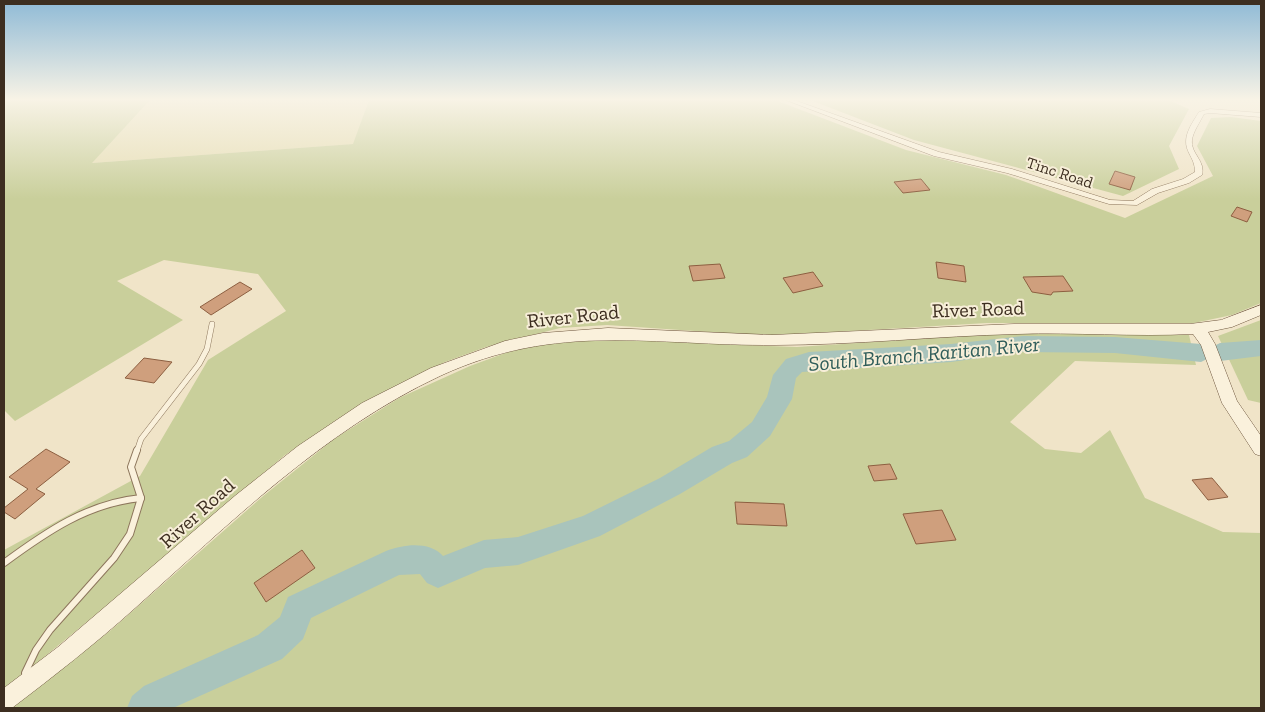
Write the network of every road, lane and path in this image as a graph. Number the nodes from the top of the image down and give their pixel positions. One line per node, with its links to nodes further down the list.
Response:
1 (880, 133): 2 (street, Tinc Road)
2 (1191, 133)
3 (1261, 310): 5 (street, River Road)
4 (212, 324): 7 (lane)
5 (1197, 328): 6 (street); 9 (street, River Road)
6 (1261, 449)
7 (141, 498): 8 (lane); 9 (lane)
8 (4, 563)
9 (29, 684): 10 (street, River Road)
10 (4, 701)

